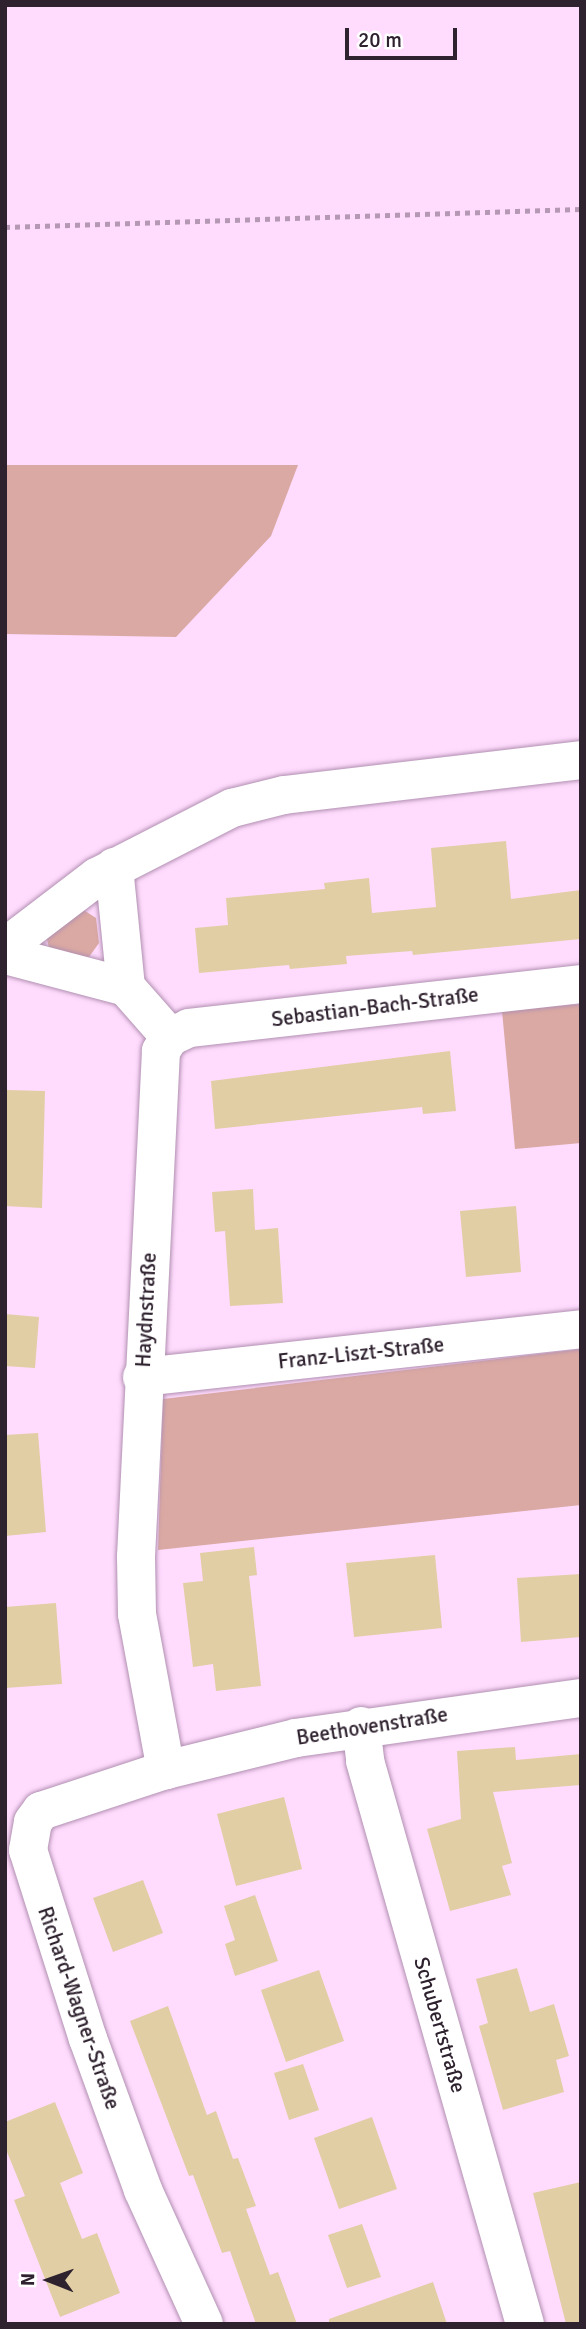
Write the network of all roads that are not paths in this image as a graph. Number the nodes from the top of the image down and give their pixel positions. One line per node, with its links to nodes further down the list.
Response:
1 (581, 760): 2 (street)
2 (114, 867): 3 (street); 6 (street)
3 (5, 947)
4 (5, 955): 6 (street)
5 (581, 984): 7 (street, Sebastian-Bach-Straße)
6 (126, 987): 7 (street)
7 (170, 1037): 9 (street, Haydnstraße)
8 (581, 1329): 9 (street, Franz-Liszt-Straße)
9 (142, 1377): 12 (street, Haydnstraße)
10 (581, 1698): 11 (street, Beethovenstraße)
11 (361, 1726): 12 (street, Beethovenstraße); 14 (street, Schubertstraße)
12 (166, 1770): 13 (street, Richard-Wagner-Straße)
13 (204, 2324)
14 (525, 2324)

